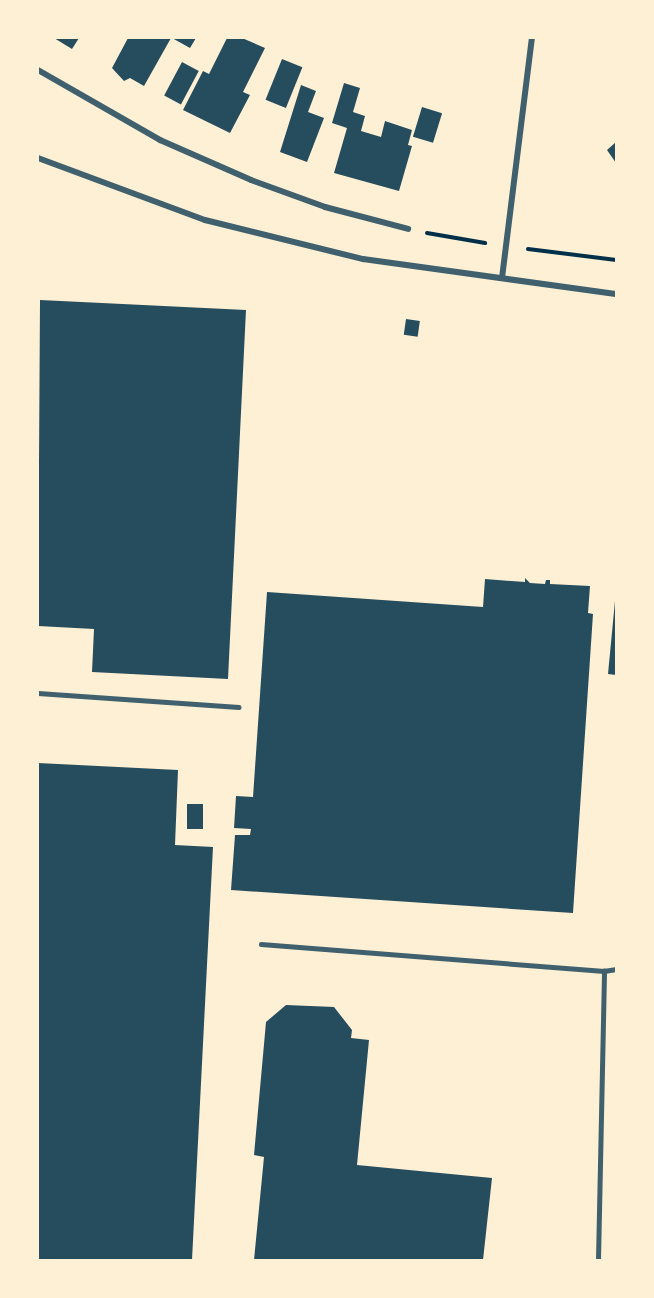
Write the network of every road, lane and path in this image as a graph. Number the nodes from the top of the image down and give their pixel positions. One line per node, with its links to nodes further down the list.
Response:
1 (532, 38): 5 (street)
2 (38, 70): 4 (street)
3 (38, 159): 5 (street)
4 (408, 229)
5 (502, 278): 6 (street)
6 (616, 294)
7 (38, 693): 8 (lane)
8 (239, 707)
9 (261, 944): 11 (lane)
10 (616, 969): 11 (lane)
11 (604, 971): 12 (lane)
12 (598, 1260)

